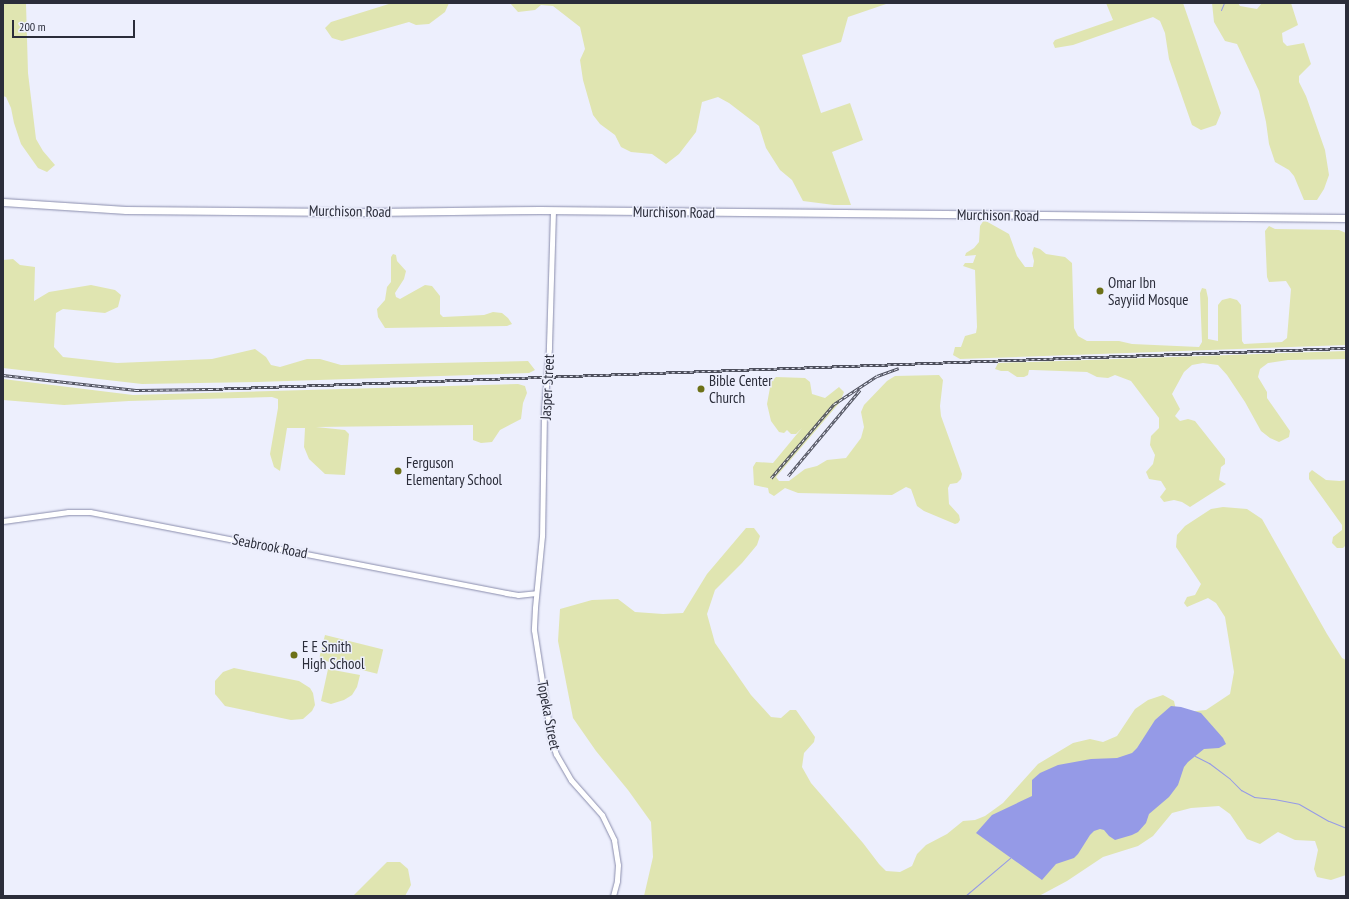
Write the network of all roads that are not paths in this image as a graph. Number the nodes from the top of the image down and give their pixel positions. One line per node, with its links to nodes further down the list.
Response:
1 (3, 202): 2 (main road, Murchison Road)
2 (552, 210): 3 (main road, Murchison Road); 5 (street, Jasper Street)
3 (1346, 218)
4 (3, 521): 6 (street, Seabrook Road)
5 (540, 563): 6 (street, Topeka Street)
6 (536, 593): 7 (street, Topeka Street)
7 (612, 896)

